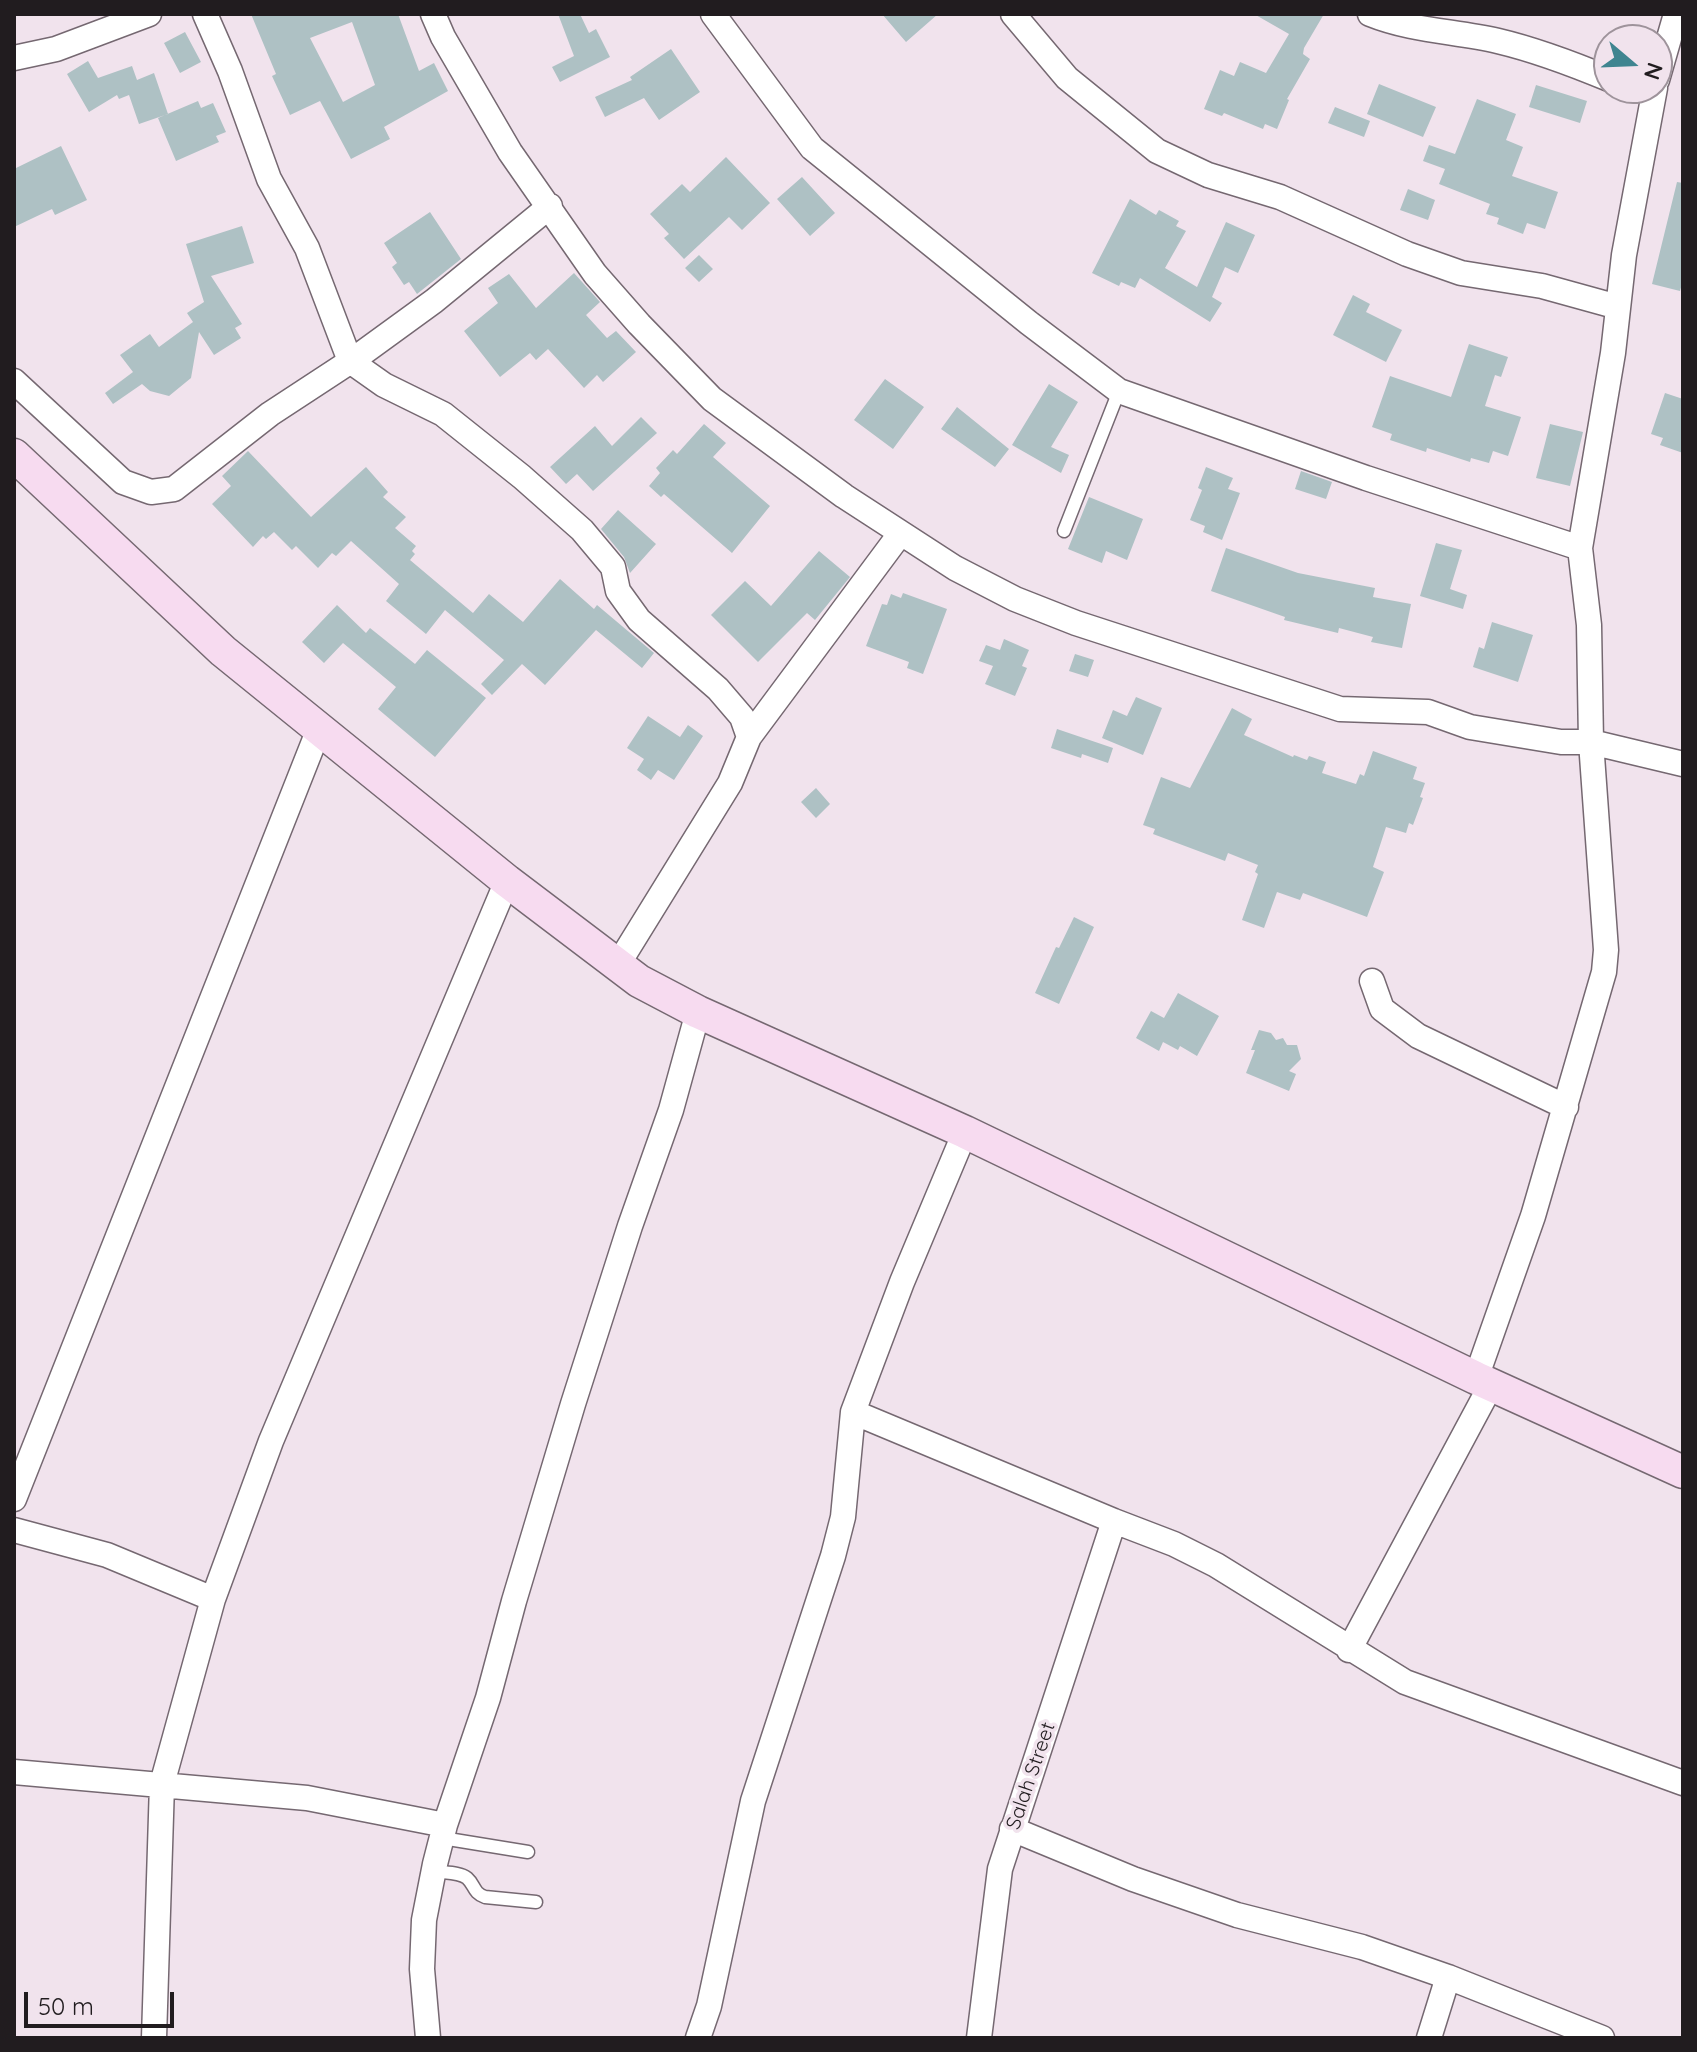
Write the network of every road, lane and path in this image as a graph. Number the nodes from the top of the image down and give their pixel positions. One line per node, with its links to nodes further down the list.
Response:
1 (149, 14): 7 (street)
2 (205, 14): 12 (street)
3 (433, 14): 10 (street)
4 (713, 14): 14 (street)
5 (1013, 14): 11 (street)
6 (1370, 14): 8 (street)
7 (14, 58)
8 (1593, 72)
9 (1647, 104): 11 (street)
10 (550, 206): 12 (street); 17 (street)
11 (1618, 307): 18 (street)
12 (350, 361): 13 (street); 20 (street)
13 (14, 381)
14 (1119, 391): 16 (lane); 18 (street)
15 (14, 455): 19 (street)
16 (1064, 531)
17 (900, 534): 20 (street); 21 (street)
18 (1580, 548): 21 (street)
19 (319, 729): 23 (street); 32 (street)
20 (749, 737): 24 (street)
21 (1591, 742): 22 (street); 27 (street)
22 (1683, 764)
23 (507, 881): 24 (street); 35 (street)
24 (617, 966): 26 (street)
25 (1372, 981): 27 (street)
26 (698, 1012): 28 (street); 41 (street)
27 (1566, 1107): 29 (street)
28 (965, 1132): 29 (street); 30 (street)
29 (1483, 1382): 31 (street); 36 (street)
30 (853, 1412): 33 (street); 48 (street)
31 (1683, 1472)
32 (14, 1499)
33 (1114, 1521): 36 (street); 40 (street, Salah Street)
34 (14, 1530): 35 (street)
35 (213, 1599): 39 (street)
36 (1349, 1650): 38 (street)
37 (14, 1772): 39 (street)
38 (1683, 1783)
39 (162, 1784): 41 (street); 46 (street)
40 (1012, 1829): 45 (street); 49 (street, Salah Street)
41 (444, 1831): 42 (lane); 43 (street)
42 (528, 1852)
43 (434, 1871): 44 (lane); 47 (street)
44 (536, 1902)
45 (1448, 1977): 50 (street); 51 (street)
46 (154, 2038)
47 (428, 2038)
48 (698, 2038)
49 (979, 2038)
50 (1429, 2038)
51 (1602, 2038)

